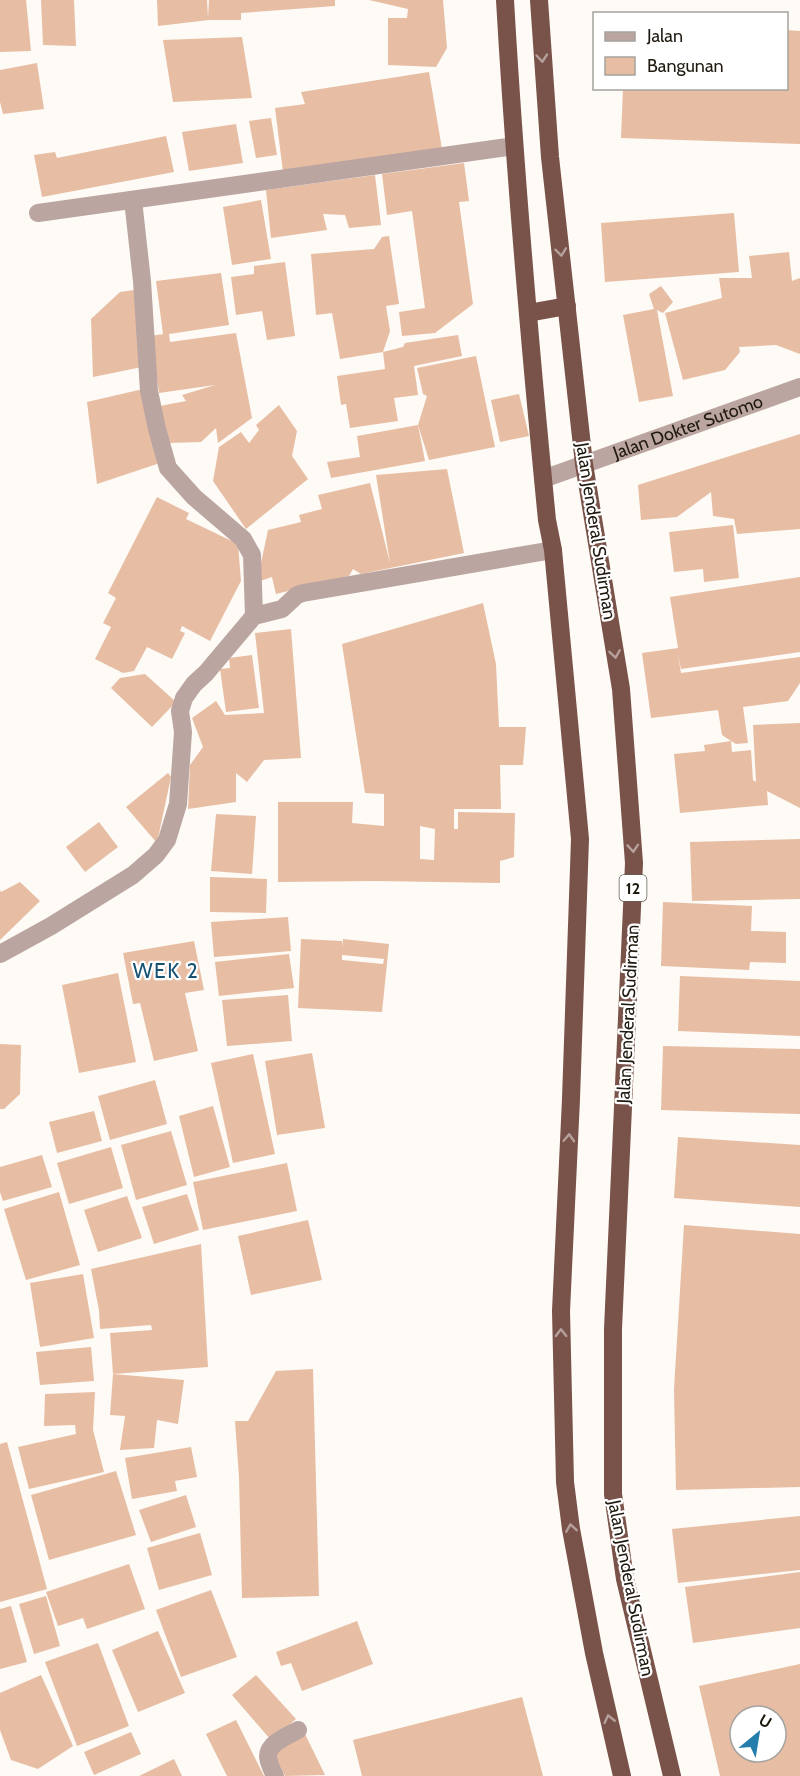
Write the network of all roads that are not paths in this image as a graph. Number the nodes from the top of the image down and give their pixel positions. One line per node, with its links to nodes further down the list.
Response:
1 (505, 0): 3 (highway)
2 (539, 0): 6 (highway, Jalan Jenderal Sudirman / 12, one-way to 6)
3 (514, 146): 4 (street); 7 (highway)
4 (133, 200): 5 (street); 12 (street)
5 (38, 213)
6 (567, 306): 7 (highway); 9 (highway, Jalan Jenderal Sudirman / 12)
7 (528, 314): 10 (highway)
8 (800, 387): 9 (street, Jalan Dokter Sutomo)
9 (584, 464): 10 (street, Jalan Dokter Sutomo); 17 (highway, Jalan Jenderal Sudirman / 12, one-way to 17)
10 (543, 479): 11 (highway)
11 (552, 550): 12 (street); 16 (highway, one-way to 11)
12 (254, 616): 13 (street)
13 (0, 954)
14 (298, 1730): 15 (street)
15 (275, 1776)
16 (622, 1776)
17 (672, 1776)

